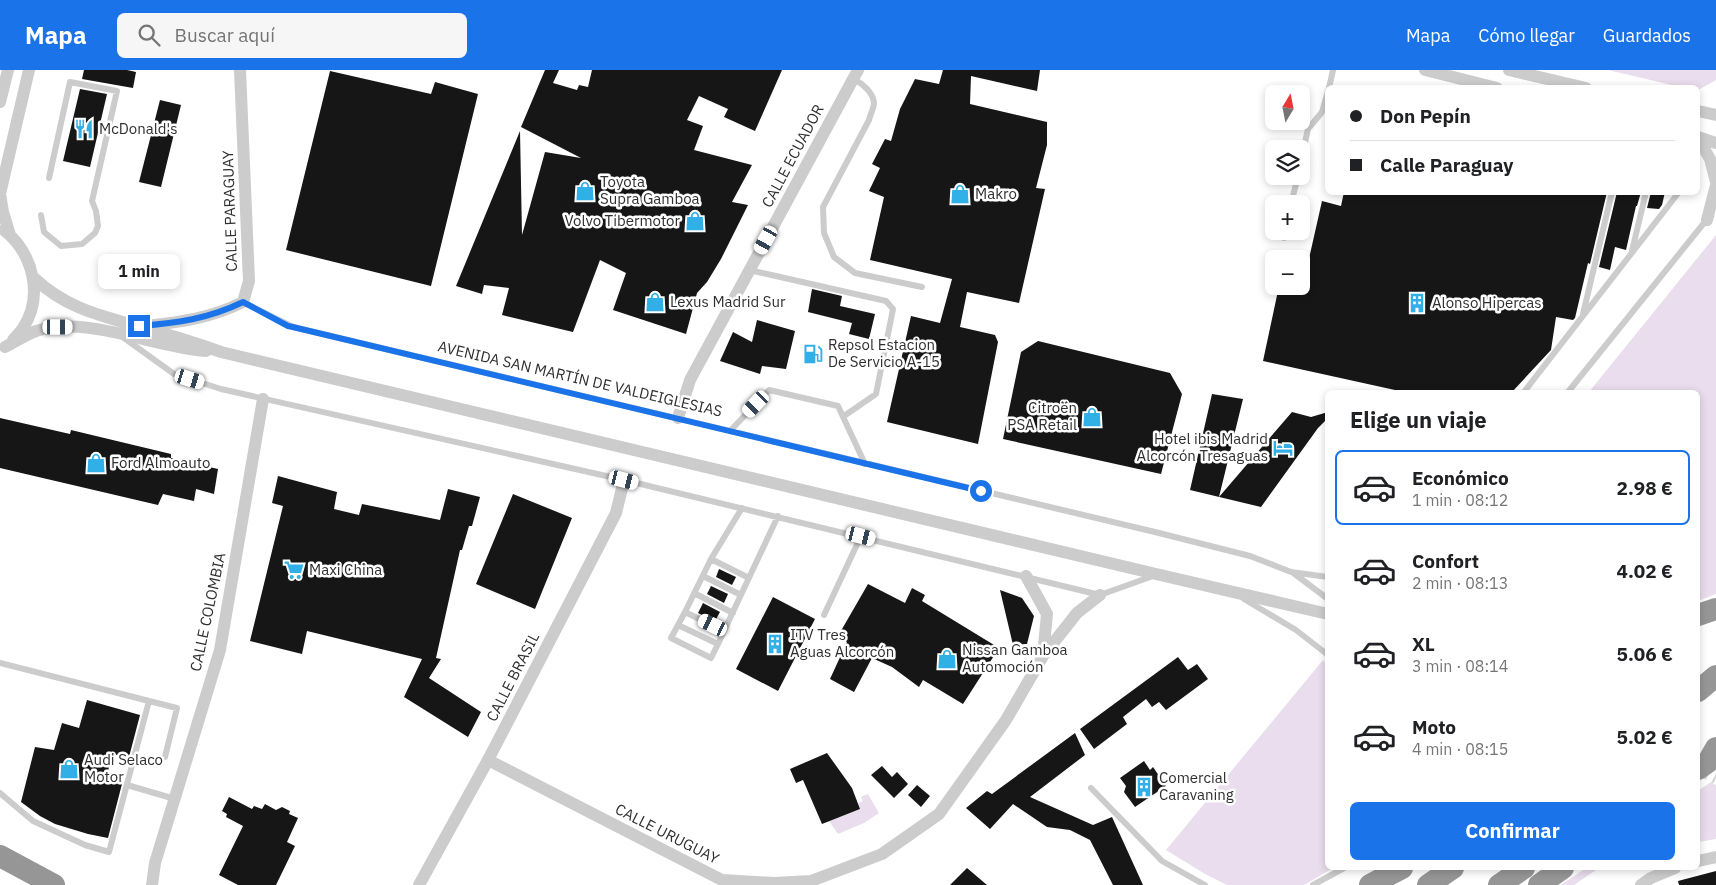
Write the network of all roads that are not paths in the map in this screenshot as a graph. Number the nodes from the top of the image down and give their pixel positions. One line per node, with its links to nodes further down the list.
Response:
1 (8, 70): 11 (street)
2 (28, 70): 27 (street)
3 (240, 70): 32 (street, CALLE PARAGUAY)
4 (1333, 70): 8 (lane)
5 (1426, 70): 9 (street)
6 (1509, 70): 10 (street)
7 (855, 74): 29 (street, CALLE ECUADOR); 31 (lane)
8 (1330, 85)
9 (1485, 85)
10 (1573, 85)
11 (1, 98)
12 (1325, 102): 16 (lane)
13 (1700, 112): 14 (street)
14 (1716, 115)
15 (1700, 138): 18 (street)
16 (1306, 140)
17 (1700, 141): 20 (street)
18 (1716, 143)
19 (49, 178): 25 (lane)
20 (1716, 184): 26 (street)
21 (1611, 195): 33 (lane)
22 (1645, 195): 28 (lane)
23 (1677, 195): 28 (lane)
24 (1716, 209): 26 (lane)
25 (41, 215)
26 (1707, 220): 39 (lane)
27 (5, 231): 30 (street)
28 (1631, 255): 33 (lane)
29 (750, 270): 41 (lane); 42 (street, CALLE ECUADOR)
30 (34, 278): 34 (street); 36 (street)
31 (922, 287)
32 (243, 302): 34 (street); 42 (lane, AVENIDA SAN MARTÍN DE VALDEIGLESIAS)
33 (1582, 318): 38 (lane)
34 (139, 326): 37 (street)
35 (119, 334): 36 (street); 37 (street); 40 (lane)
36 (3, 349)
37 (220, 352): 51 (street)
38 (1526, 390)
39 (1570, 390)
40 (263, 399): 45 (lane); 87 (street, CALLE COLOMBIA)
41 (844, 416): 43 (lane); 44 (lane)
42 (678, 418): 43 (lane, AVENIDA SAN MARTÍN DE VALDEIGLESIAS)
43 (730, 431): 44 (lane, AVENIDA SAN MARTÍN DE VALDEIGLESIAS)
44 (864, 464): 50 (lane, AVENIDA SAN MARTÍN DE VALDEIGLESIAS)
45 (624, 480): 46 (lane); 82 (street, CALLE BRASIL)
46 (742, 508): 47 (lane); 49 (lane)
47 (778, 516): 48 (lane); 55 (lane)
48 (861, 536): 53 (lane); 66 (lane)
49 (711, 560): 52 (lane); 55 (lane)
50 (1291, 572): 54 (lane, AVENIDA SAN MARTÍN DE VALDEIGLESIAS); 60 (lane, AVENIDA SAN MARTÍN DE VALDEIGLESIAS)
51 (1156, 574): 56 (street); 59 (lane)
52 (703, 576): 57 (lane); 58 (lane)
53 (1026, 576): 59 (lane); 71 (street, CALLE URUGUAY)
54 (1325, 577)
55 (749, 578): 58 (lane)
56 (1232, 592): 64 (street); 70 (lane)
57 (694, 593): 62 (lane); 63 (lane)
58 (741, 595): 63 (lane)
59 (1100, 595): 71 (street, CALLE URUGUAY)
60 (1325, 597)
61 (1716, 608): 65 (highway)
62 (685, 612): 67 (lane); 68 (lane)
63 (733, 613): 68 (lane)
64 (1325, 613)
65 (1700, 614)
66 (824, 615)
67 (678, 625): 69 (lane); 69 (lane)
68 (724, 630): 69 (lane)
69 (718, 644)
70 (1325, 653)
71 (1043, 656): 82 (street, CALLE URUGUAY)
72 (0, 663): 77 (lane)
73 (1716, 669): 75 (highway)
74 (1716, 676): 76 (highway)
75 (1700, 680)
76 (1700, 689)
77 (149, 701): 81 (lane); 84 (lane)
78 (1716, 741): 80 (highway)
79 (1716, 748): 83 (highway)
80 (1700, 752)
81 (165, 757)
82 (488, 760): 100 (street, CALLE BRASIL)
83 (1700, 768)
84 (127, 785): 86 (lane); 87 (lane)
85 (1092, 788): 101 (lane)
86 (0, 793)
87 (175, 799): 99 (street, CALLE COLOMBIA)
88 (0, 856): 98 (highway)
89 (1716, 857): 90 (street)
90 (1700, 861)
91 (1340, 870): 102 (lane)
92 (1397, 870): 97 (highway)
93 (1450, 870): 104 (highway)
94 (1521, 870): 105 (highway)
95 (1560, 870): 106 (highway)
96 (1670, 870): 107 (street)
97 (1374, 879): 103 (lane)
98 (54, 885)
99 (152, 885)
100 (419, 885)
101 (1205, 885)
102 (1313, 885)
103 (1364, 885)
104 (1428, 885)
105 (1499, 885)
106 (1539, 885)
107 (1641, 885)

